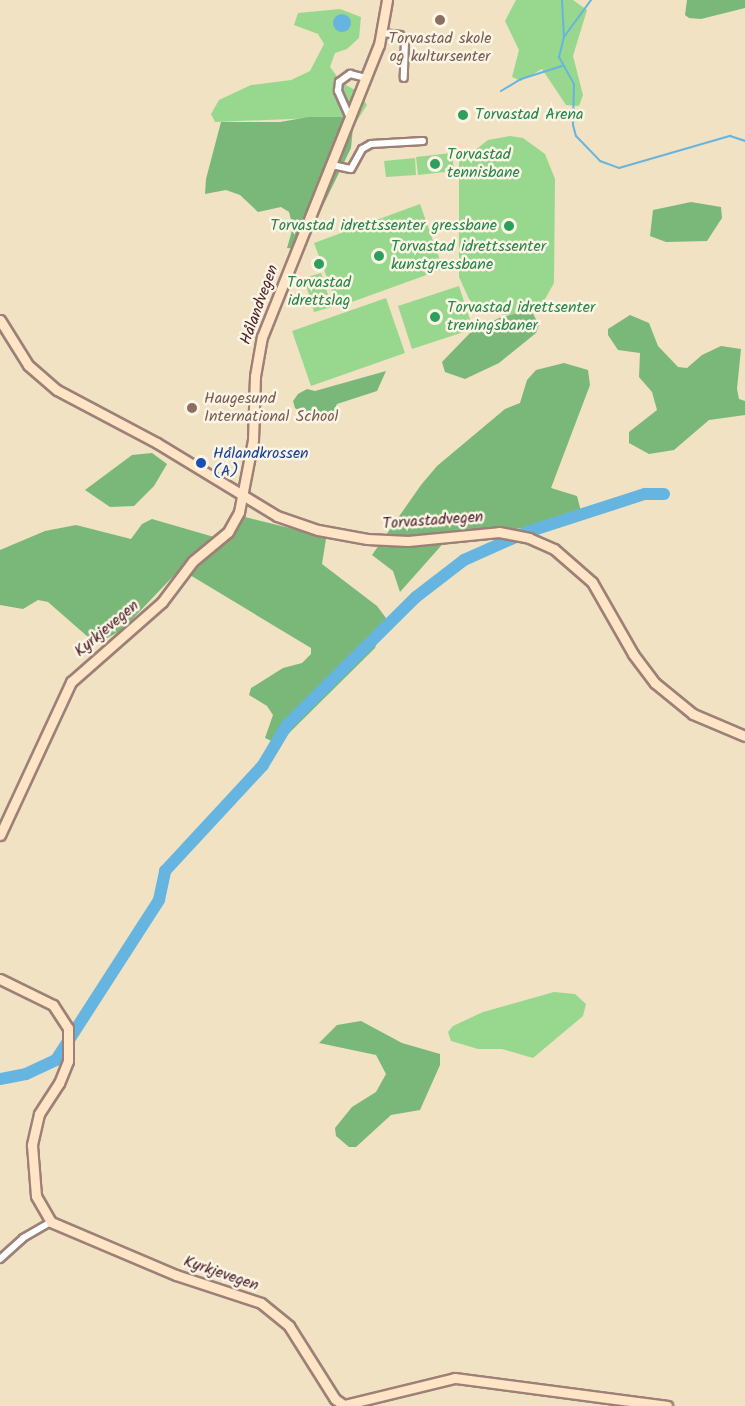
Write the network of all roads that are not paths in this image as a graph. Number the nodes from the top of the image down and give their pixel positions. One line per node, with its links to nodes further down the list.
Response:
1 (387, 0): 2 (main road, Hålandvegen)
2 (383, 33): 3 (main road, Hålandvegen); 4 (street)
3 (366, 78): 5 (main road, Hålandvegen); 5 (street)
4 (404, 78)
5 (350, 118): 7 (main road, Hålandvegen)
6 (423, 141): 7 (street)
7 (332, 165): 9 (main road, Hålandvegen)
8 (0, 320): 9 (main road, Torvastadvegen)
9 (242, 498): 10 (main road, Torvastadvegen); 11 (main road, Kyrkjevegen)
10 (745, 736)
11 (0, 835)
12 (0, 979): 13 (main road)
13 (51, 1222): 14 (street); 15 (main road, Kyrkjevegen)
14 (0, 1259)
15 (340, 1405): 16 (main road, Kyrkjevegen)
16 (667, 1406)

